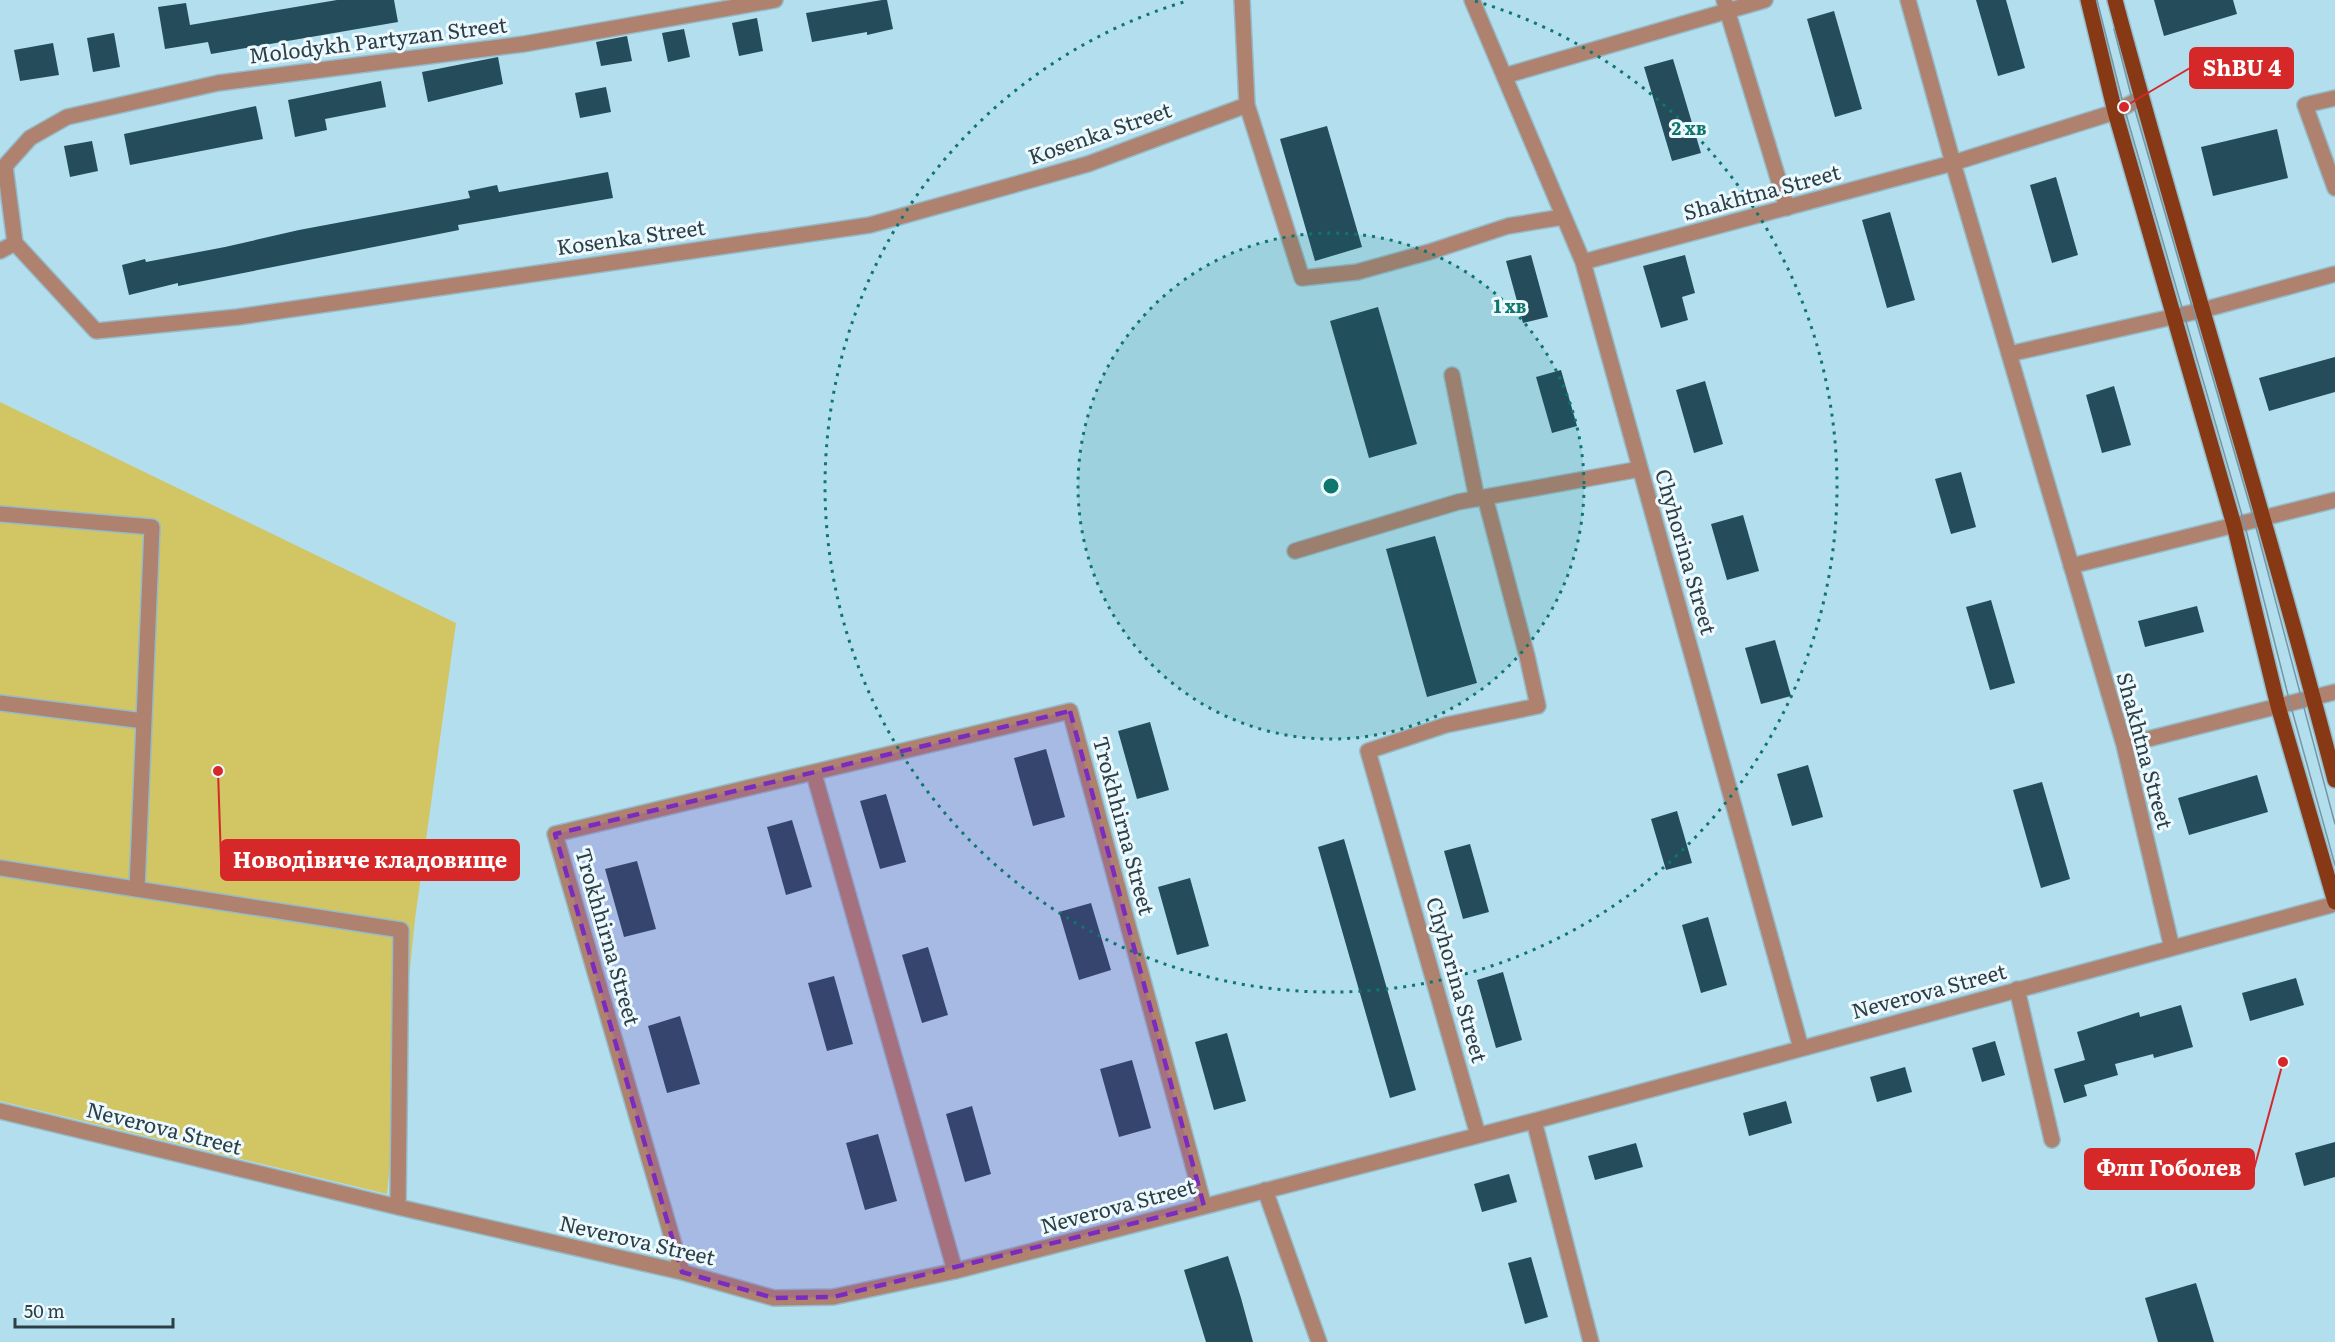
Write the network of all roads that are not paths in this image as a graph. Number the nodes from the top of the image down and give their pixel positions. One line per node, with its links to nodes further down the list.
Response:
1 (776, 0): 18 (street, Molodykh Partyzan Street)
2 (1242, 0): 12 (street)
3 (1472, 0): 9 (street, Chyhorina Street)
4 (1765, 0): 8 (street)
5 (1908, 0): 14 (street)
6 (2088, 0): 13 (main road)
7 (2115, 0): 10 (main road)
8 (1725, 6): 9 (street); 16 (street)
9 (1504, 76): 17 (street, Chyhorina Street)
10 (2141, 98): 13 (street, Shakhtna Street); 22 (main road)
11 (2335, 98): 15 (street)
12 (1247, 105): 17 (street); 18 (street, Kosenka Street)
13 (2115, 112): 14 (street, Shakhtna Street); 23 (main road)
14 (1953, 163): 16 (street, Shakhtna Street); 24 (street, Shakhtna Street)
15 (2335, 188)
16 (1787, 208): 20 (street, Shakhtna Street)
17 (1563, 217): 20 (street, Chyhorina Street)
18 (15, 243): 19 (street)
19 (0, 251)
20 (1583, 262): 26 (street, Chyhorina Street)
21 (2335, 274): 22 (street)
22 (2204, 310): 23 (street); 30 (main road)
23 (2173, 317): 24 (street); 31 (main road)
24 (2009, 354): 33 (street, Shakhtna Street)
25 (1452, 375): 27 (street)
26 (1640, 470): 27 (street); 47 (street, Chyhorina Street)
27 (1481, 498): 32 (street); 50 (street, Chyhorina Street)
28 (2335, 500): 30 (street)
29 (0, 514): 38 (street)
30 (2264, 517): 31 (street); 35 (main road)
31 (2234, 525): 33 (street); 37 (main road)
32 (1295, 551)
33 (2071, 566): 39 (street, Shakhtna Street)
34 (2335, 692): 35 (street)
35 (2314, 698): 37 (street); 41 (main road)
36 (0, 703): 38 (street)
37 (2278, 706): 39 (street); 44 (main road)
38 (144, 721): 43 (street)
39 (2124, 745): 45 (street, Shakhtna Street)
40 (814, 774): 53 (street, Trokhhirna Street); 55 (street); 56 (street, Trokhhirna Street)
41 (2335, 780)
42 (0, 868): 43 (street)
43 (137, 889): 54 (street)
44 (2335, 903): 45 (street, Neverova Street)
45 (2172, 948): 46 (street, Neverova Street)
46 (2017, 989): 47 (street, Neverova Street); 51 (street)
47 (1801, 1048): 49 (street, Neverova Street)
48 (0, 1110): 54 (street, Neverova Street)
49 (1534, 1120): 50 (street, Neverova Street); 58 (street)
50 (1478, 1135): 52 (street, Neverova Street)
51 (2052, 1140)
52 (1265, 1190): 53 (street, Neverova Street); 57 (street)
53 (1204, 1206): 55 (street, Neverova Street)
54 (398, 1207): 56 (street, Neverova Street)
55 (955, 1271): 56 (street, Neverova Street)
56 (682, 1272)
57 (1319, 1342)
58 (1591, 1342)

